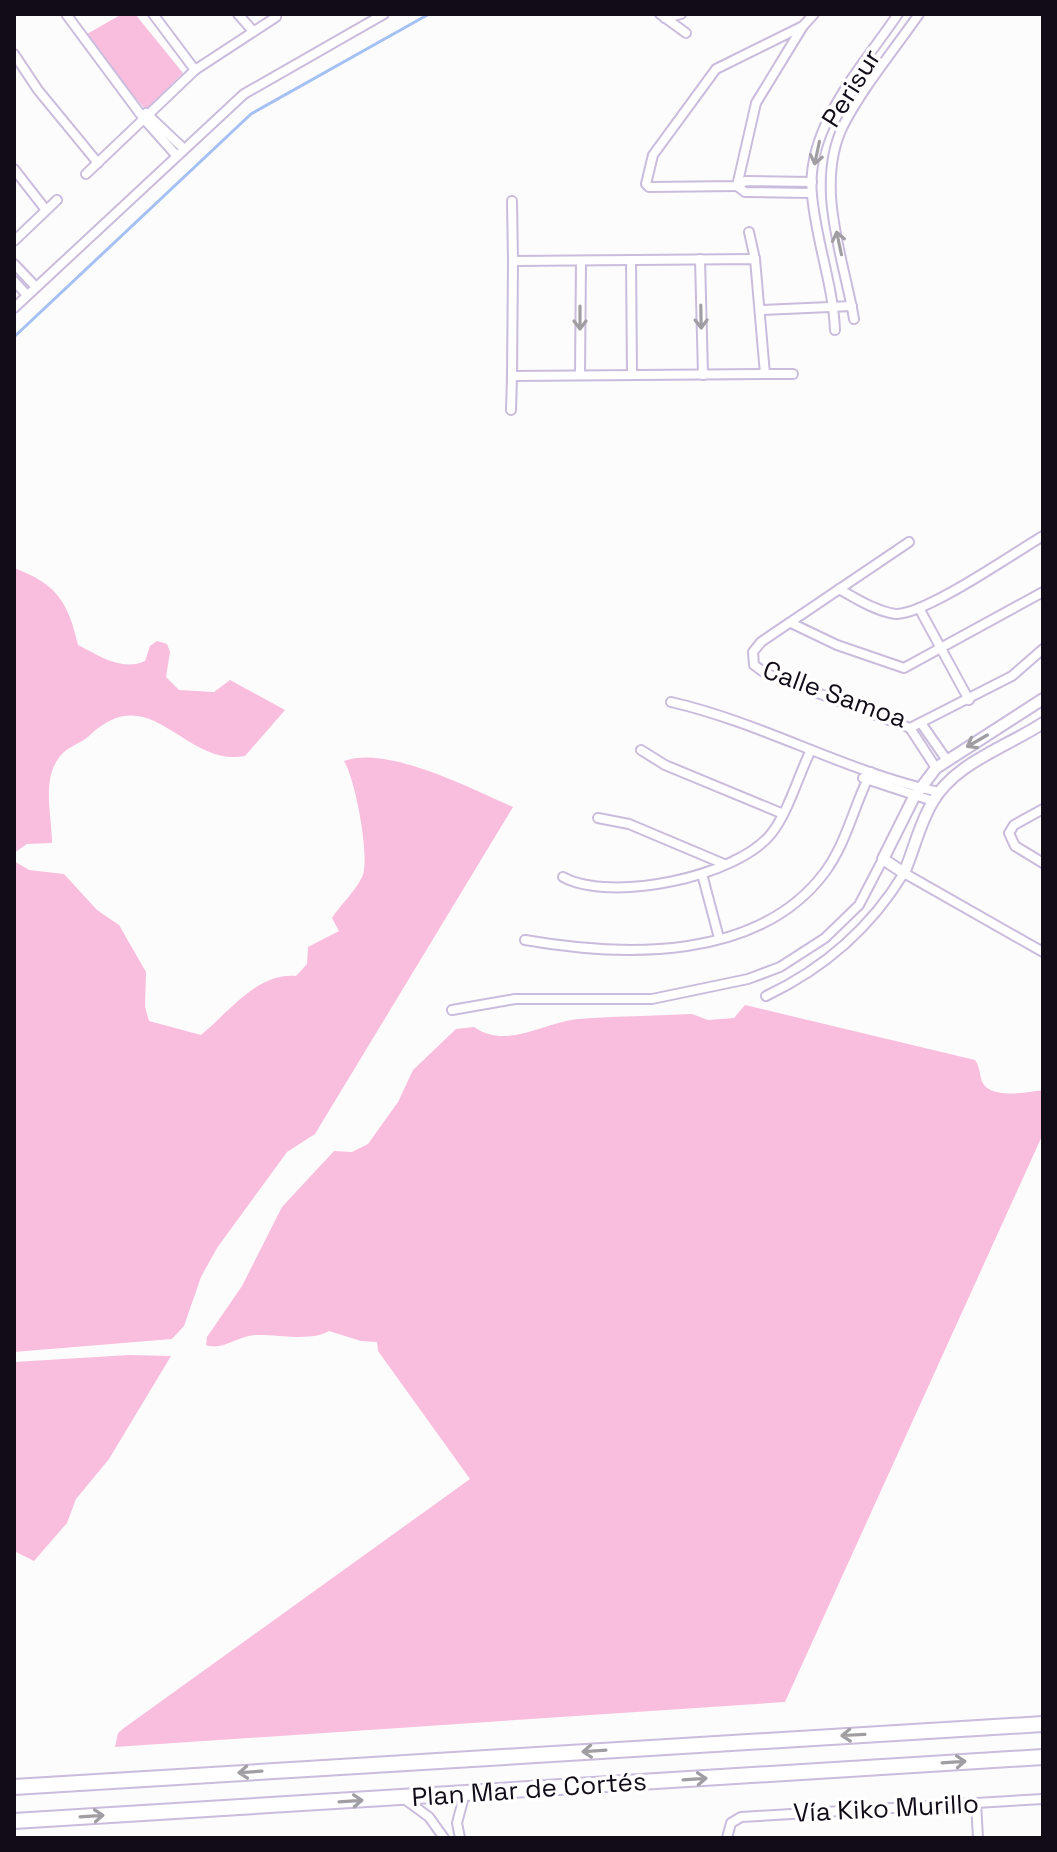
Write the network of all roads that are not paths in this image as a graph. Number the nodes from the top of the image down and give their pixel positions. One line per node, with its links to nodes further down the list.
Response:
1 (66, 14): 16 (street)
2 (153, 14): 15 (street)
3 (238, 14): 12 (street)
4 (384, 14): 17 (street)
5 (681, 14): 9 (street)
6 (814, 14): 11 (street)
7 (898, 14): 22 (street, Perisur, one-way to 22)
8 (919, 14): 39 (street, Perisur, one-way to 8)
9 (662, 16): 13 (street)
10 (276, 17): 12 (street)
11 (803, 26): 23 (street); 23 (street)
12 (252, 30): 15 (street)
13 (686, 33)
14 (14, 54): 19 (street)
15 (195, 70): 16 (street)
16 (145, 115): 17 (street); 18 (street); 19 (street)
17 (183, 148): 18 (street)
18 (176, 155): 37 (street)
19 (98, 163): 21 (street)
20 (14, 169): 27 (street)
21 (86, 174)
22 (812, 182): 23 (street); 24 (street, Perisur)
23 (737, 186): 24 (street)
24 (811, 193): 41 (street, Perisur)
25 (57, 200): 27 (street)
26 (512, 201): 33 (street)
27 (46, 210): 29 (street)
28 (749, 232): 31 (street)
29 (14, 241)
30 (700, 259): 31 (street); 32 (street); 49 (street, one-way to 49)
31 (755, 259): 42 (street)
32 (631, 260): 34 (street); 48 (street)
33 (513, 261): 34 (street); 50 (street)
34 (581, 261): 47 (street, one-way to 47)
35 (14, 264): 37 (street)
36 (14, 281): 38 (street)
37 (36, 287): 38 (street)
38 (27, 295): 40 (street)
39 (852, 306): 41 (street); 43 (street, Perisur)
40 (14, 308)
41 (834, 309): 42 (street); 44 (street, Perisur)
42 (762, 310): 45 (street)
43 (854, 319)
44 (835, 330)
45 (765, 374): 46 (street); 49 (street)
46 (793, 374)
47 (580, 375): 48 (street); 50 (street)
48 (632, 375): 49 (street)
49 (703, 375)
50 (512, 376): 51 (street)
51 (511, 410)
52 (1043, 536): 56 (street)
53 (909, 542): 54 (street)
54 (839, 589): 56 (street); 57 (street)
55 (1043, 592): 59 (street)
56 (919, 608): 59 (street)
57 (791, 623): 59 (street); 65 (street, Calle Samoa)
58 (1043, 649): 61 (street, Calle Samoa)
59 (941, 650): 61 (street)
60 (1043, 699): 68 (street, one-way to 68)
61 (969, 700): 63 (street, Calle Samoa)
62 (671, 702): 67 (street)
63 (921, 723): 65 (street, Calle Samoa); 68 (street)
64 (1043, 723): 72 (street)
65 (910, 728): 69 (street)
66 (641, 750): 74 (street)
67 (811, 750): 70 (street); 74 (street)
68 (946, 759): 69 (street)
69 (936, 768): 71 (street)
70 (869, 776): 71 (street); 82 (street)
71 (917, 792): 72 (street); 76 (street)
72 (936, 796): 79 (street)
73 (1043, 809): 77 (street)
74 (781, 813): 78 (street)
75 (598, 818): 78 (street)
76 (883, 859): 79 (street); 86 (street)
77 (1043, 863)
78 (724, 864): 80 (street)
79 (904, 873): 84 (street); 85 (street)
80 (702, 874): 81 (street); 82 (street)
81 (563, 877)
82 (719, 938): 83 (street)
83 (525, 940)
84 (1043, 952)
85 (766, 996)
86 (452, 1010)
87 (1043, 1724): 89 (highway, Plan Mar de Cortés, one-way to 89)
88 (1043, 1757): 90 (highway, Plan Mar de Cortés, one-way to 88)
89 (14, 1787)
90 (465, 1793): 91 (highway, Plan Mar de Cortés); 95 (street)
91 (402, 1798): 94 (highway, Plan Mar de Cortés, one-way to 91); 96 (street)
92 (1043, 1799): 93 (street, Vía Kiko Murillo)
93 (976, 1803): 97 (street, Vía Kiko Murillo); 98 (street)
94 (14, 1821)
95 (458, 1835): 96 (street)
96 (444, 1837)
97 (727, 1838)
98 (978, 1838)

